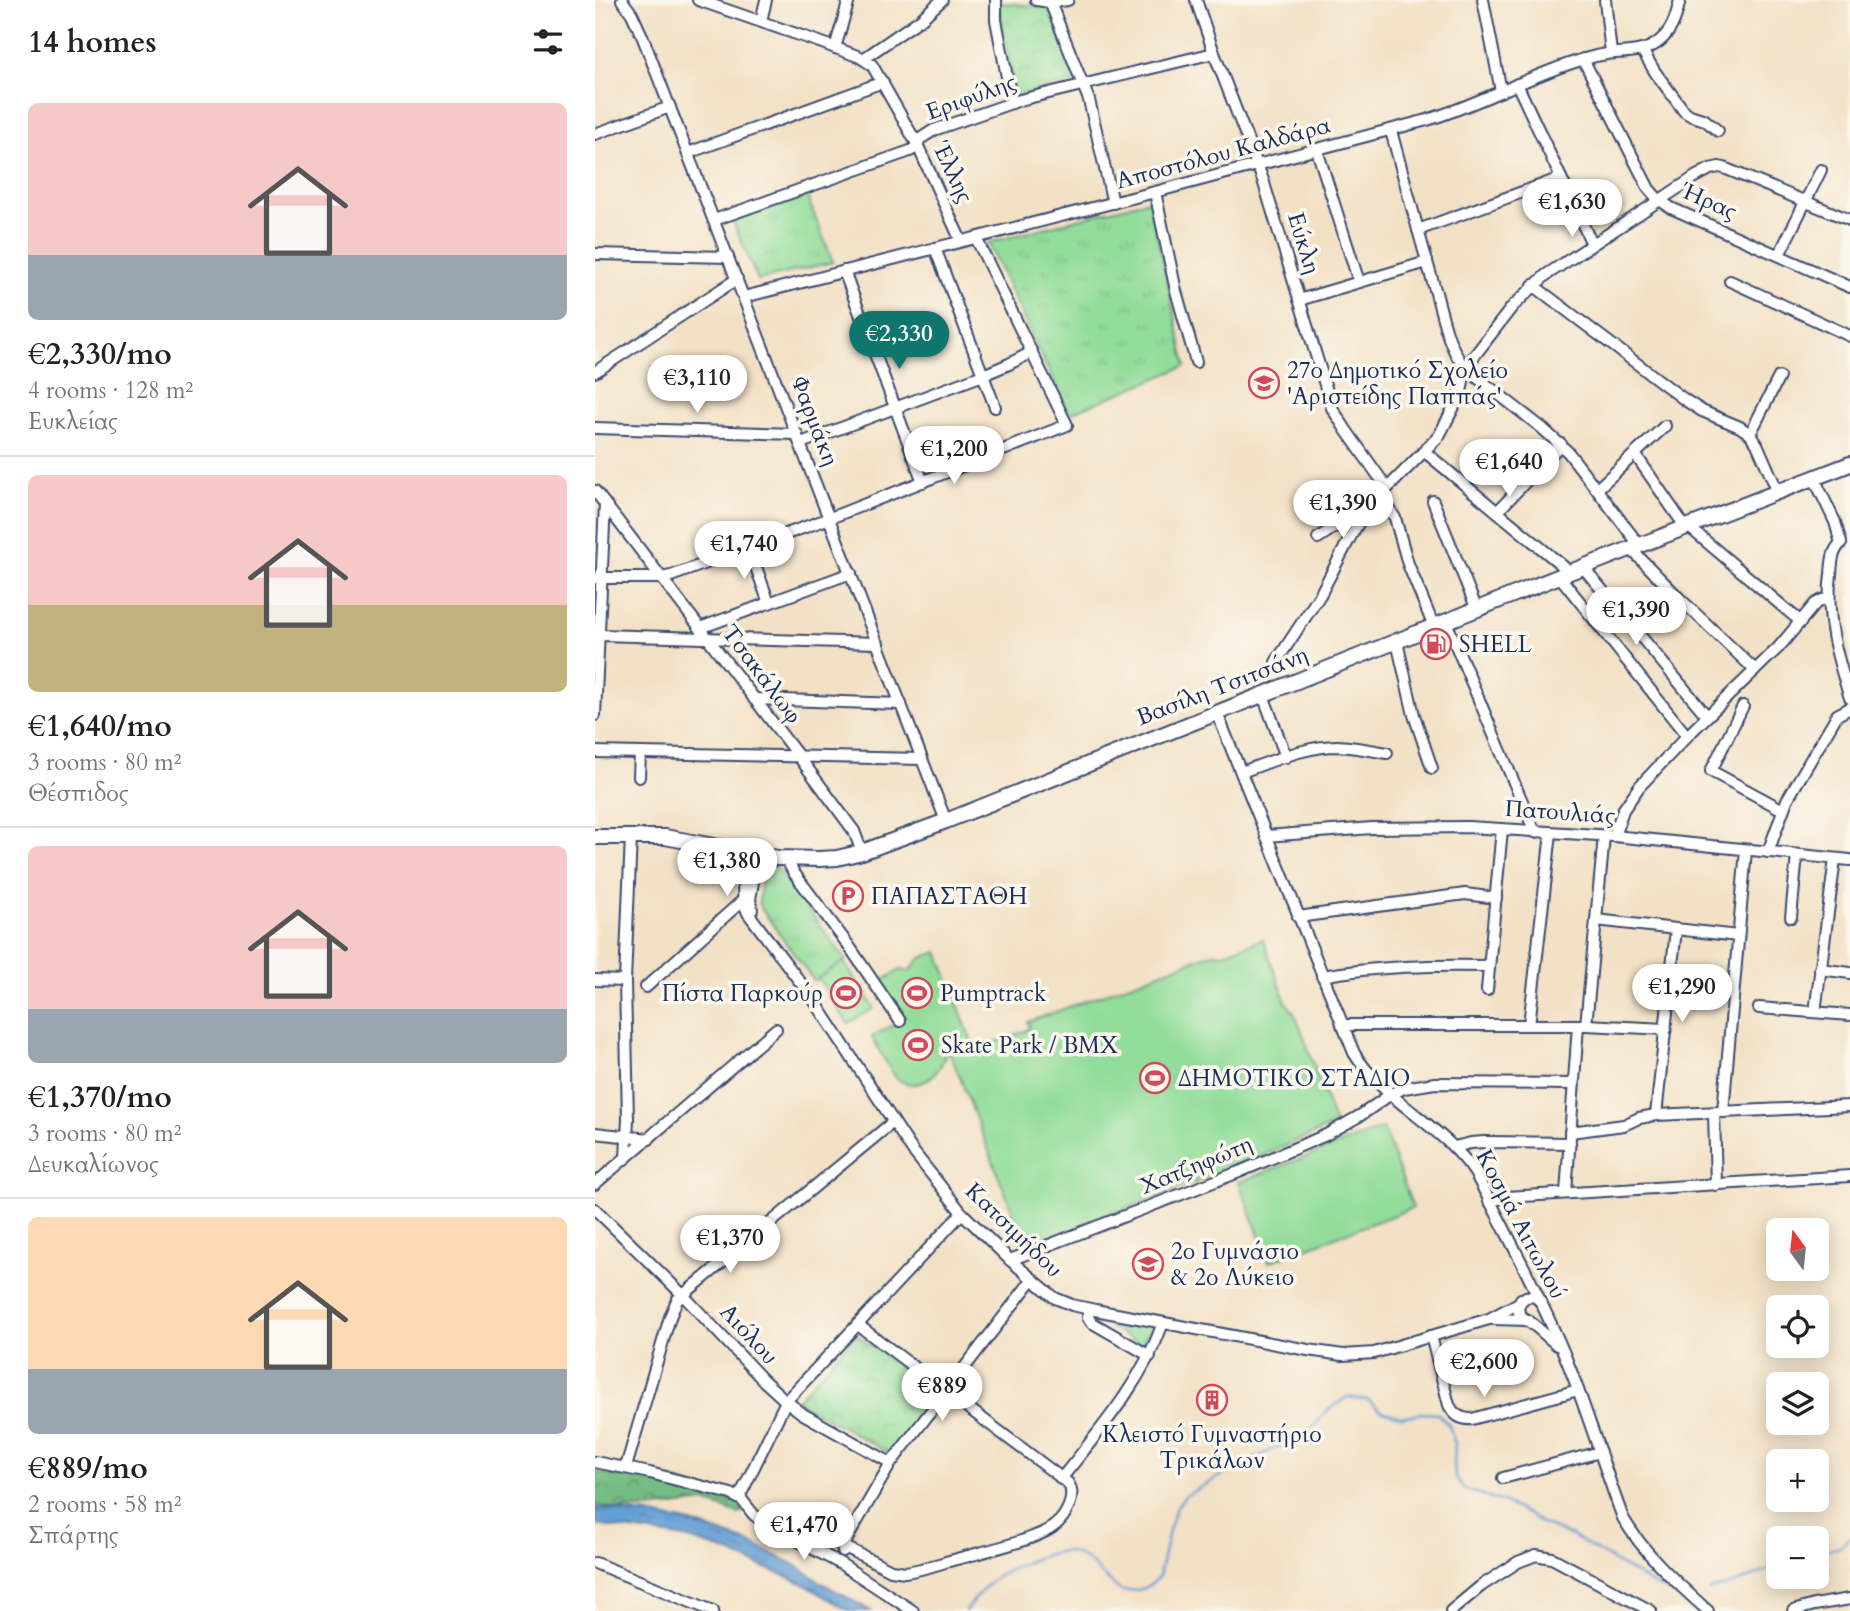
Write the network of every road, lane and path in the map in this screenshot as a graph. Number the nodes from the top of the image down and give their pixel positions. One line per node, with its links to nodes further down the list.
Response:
1 (698, 0): 14 (street, Έλλης)
2 (766, 0): 14 (street)
3 (849, 0): 15 (street)
4 (942, 0): 19 (street)
5 (996, 0): 25 (street)
6 (1036, 0): 13 (street)
7 (1068, 0): 13 (street)
8 (1196, 0): 17 (street, Εύκλη)
9 (1483, 0): 24 (street)
10 (1605, 0): 18 (street)
11 (1680, 0): 16 (street)
12 (625, 2): 26 (street, Φαρμάκη)
13 (1050, 2): 23 (street)
14 (761, 20): 15 (street, Έλλης)
15 (835, 48): 19 (street, Έλλης)
16 (1642, 50): 18 (street, Αποστόλου Καλδάρα); 28 (street)
17 (1214, 53): 23 (street, Εριφύλης); 33 (street, Εύκλη)
18 (1611, 53): 20 (street, Αποστόλου Καλδάρα)
19 (863, 59): 21 (street, Έλλης)
20 (1583, 60): 22 (street, Αποστόλου Καλδάρα); 37 (street, Ήρας)
21 (883, 82): 30 (street, Έλλης); 32 (street)
22 (1517, 84): 24 (street, Αποστόλου Καλδάρα); 35 (street)
23 (1084, 85): 25 (street, Εριφύλης); 39 (street)
24 (1501, 91): 27 (street, Αποστόλου Καλδάρα)
25 (1012, 103): 30 (street, Εριφύλης)
26 (670, 107): 29 (street); 32 (street, Φαρμάκη)
27 (1391, 131): 31 (street, Αποστόλου Καλδάρα); 42 (street)
28 (1718, 131)
29 (596, 132)
30 (917, 144): 40 (street, Εριφύλης); 44 (street, Έλλης)
31 (1317, 150): 33 (street, Αποστόλου Καλδάρα); 54 (street)
32 (688, 153): 40 (street, Φαρμάκη)
33 (1257, 166): 36 (street, Αποστόλου Καλδάρα); 58 (street, Εύκλη)
34 (1821, 170): 38 (street)
35 (1561, 177): 42 (street); 45 (street)
36 (1155, 192): 39 (street, Αποστόλου Καλδάρα); 61 (street)
37 (1660, 201): 38 (street); 45 (street); 48 (street, Ήρας)
38 (1805, 202): 41 (street); 48 (street)
39 (1113, 203): 43 (street, Αποστόλου Καλδάρα)
40 (714, 220): 49 (street, Φαρμάκη)
41 (1850, 220)
42 (1418, 230): 50 (street)
43 (976, 237): 44 (street, Αποστόλου Καλδάρα); 60 (street)
44 (961, 241): 46 (street, Αποστόλου Καλδάρα)
45 (1593, 244): 55 (street)
46 (935, 248): 51 (street, Αποστόλου Καλδάρα); 64 (street)
47 (595, 254): 49 (street)
48 (1780, 256): 56 (street, Ήρας)
49 (728, 257): 52 (street, Φαρμάκη)
50 (1426, 262): 54 (street); 62 (street)
51 (844, 271): 57 (street, Αποστόλου Καλδάρα); 66 (street)
52 (737, 279): 57 (street, Φαρμάκη); 63 (street)
53 (1730, 281): 59 (street)
54 (1359, 282): 58 (street)
55 (1534, 285): 62 (street); 70 (street)
56 (1850, 287)
57 (744, 297): 71 (street, Φαρμάκη)
58 (1299, 300): 80 (street, Εύκλη)
59 (1850, 336)
60 (1032, 352): 64 (street); 77 (street)
61 (1196, 362)
62 (1465, 368): 72 (street); 73 (street)
63 (595, 372)
64 (982, 375): 66 (street); 67 (street)
65 (1779, 377): 70 (street)
66 (896, 407): 71 (street); 77 (street)
67 (995, 407)
68 (1665, 426): 74 (street)
69 (595, 428): 71 (street)
70 (1749, 434): 81 (street)
71 (799, 439): 86 (street, Φαρμάκη)
72 (1561, 444): 78 (street); 84 (street)
73 (1425, 452): 80 (street); 84 (street)
74 (1635, 453): 78 (street); 87 (street)
75 (1850, 464): 76 (main road, Βασίλη Τσιτσάνη)
76 (1814, 478): 81 (main road, Βασίλη Τσιτσάνη); 89 (street)
77 (923, 482): 86 (street)
78 (1597, 489): 91 (street)
79 (595, 491): 83 (street, Τσακάλωφ)
80 (1384, 491): 85 (street); 100 (street, Εύκλη)
81 (1778, 492): 87 (main road, Βασίλη Τσιτσάνη)
82 (1433, 501): 98 (street)
83 (605, 504): 94 (street); 95 (street, Τσακάλωφ)
84 (1498, 511): 92 (street)
85 (1362, 516): 88 (street); 106 (street)
86 (830, 519): 90 (street); 93 (street, Φαρμάκη)
87 (1688, 528): 91 (main road, Βασίλη Τσιτσάνη); 99 (street)
88 (1318, 538)
89 (1845, 547): 96 (street)
90 (749, 548): 95 (street); 97 (street)
91 (1635, 548): 92 (main road, Βασίλη Τσιτσάνη); 107 (street)
92 (1571, 572): 98 (main road, Βασίλη Τσιτσάνη); 116 (street); 117 (street)
93 (851, 573): 97 (street); 105 (street, Φαρμάκη)
94 (598, 578): 95 (street); 102 (street)
95 (661, 578): 101 (street, Τσακάλωφ)
96 (1829, 599): 99 (street); 109 (street)
97 (769, 603): 101 (street)
98 (1477, 610): 100 (main road, Βασίλη Τσιτσάνη)
99 (1801, 622): 107 (street)
100 (1440, 625): 104 (main road, Βασίλη Τσιτσάνη); 130 (street, Εύκλη)
101 (700, 628): 103 (street, Τσακάλωφ)
102 (599, 635): 103 (street); 115 (street)
103 (708, 638): 105 (street); 110 (street, Τσακάλωφ)
104 (1397, 642): 108 (main road, Βασίλη Τσιτσάνη); 124 (street)
105 (878, 643): 111 (street, Φαρμάκη)
106 (1276, 662)
107 (1755, 670): 116 (street)
108 (1263, 695): 114 (main road, Βασίλη Τσιτσάνη); 122 (street)
109 (1850, 698)
110 (754, 699): 111 (street); 121 (street, Τσακάλωφ)
111 (901, 704): 123 (street, Φαρμάκη)
112 (1742, 706): 127 (street)
113 (1850, 708): 127 (street)
114 (1217, 713): 125 (street, Κοσμά Αιτωλού); 128 (main road, Βασίλη Τσιτσάνη)
115 (595, 715)
116 (1707, 716): 117 (street)
117 (1687, 736): 134 (street)
118 (595, 752): 120 (street)
119 (1387, 753): 122 (street)
120 (640, 754): 121 (street); 126 (street)
121 (799, 757): 123 (street); 137 (street, Τσακάλωφ)
122 (1286, 757): 125 (street)
123 (922, 759): 128 (street, Φαρμάκη)
124 (1432, 768)
125 (1241, 772): 133 (street, Κοσμά Αιτωλού)
126 (639, 777)
127 (1783, 810): 138 (street)
128 (946, 821): 137 (main road, Βασίλη Τσιτσάνη)
129 (1502, 829): 130 (street, Πατουλιάς); 133 (street, Πατουλιάς); 144 (street)
130 (1535, 832): 131 (street, Πατουλιάς)
131 (1551, 832): 134 (street, Πατουλιάς); 164 (street)
132 (631, 836): 135 (main road, Βασίλη Τσιτσάνη); 139 (main road, Βασίλη Τσιτσάνη); 156 (street)
133 (1266, 836): 146 (street, Κοσμά Αιτωλού)
134 (1609, 836): 136 (street, Πατουλιάς); 148 (street)
135 (595, 837)
136 (1746, 850): 138 (street, Πατουλιάς); 150 (street)
137 (862, 852): 141 (main road, Βασίλη Τσιτσάνη)
138 (1768, 852): 140 (street, Πατουλιάς)
139 (754, 854): 141 (main road, Βασίλη Τσιτσάνη); 145 (street)
140 (1797, 855): 142 (street, Πατουλιάς); 147 (street)
141 (786, 859): 162 (street)
142 (1835, 859): 143 (street, Πατουλιάς); 152 (street)
143 (1850, 860)
144 (1496, 898): 146 (street); 151 (street)
145 (747, 907): 157 (street); 173 (street, Κατσιμήδου)
146 (1298, 916): 154 (street, Κοσμά Αιτωλού)
147 (1790, 917)
148 (1596, 920): 149 (street); 165 (street)
149 (1677, 929): 150 (street); 167 (street)
150 (1738, 936): 171 (street)
151 (1489, 966): 154 (street); 158 (street)
152 (1820, 970): 153 (street); 160 (street)
153 (1850, 973)
154 (1322, 976): 163 (street, Κοσμά Αιτωλού)
155 (595, 980): 156 (street)
156 (625, 981): 175 (street)
157 (646, 987)
158 (1487, 989)
159 (1759, 1009): 160 (street)
160 (1815, 1012): 161 (street)
161 (1850, 1015)
162 (899, 1021)
163 (1342, 1025): 164 (street); 169 (street, Κοσμά Αιτωλού)
164 (1529, 1025): 165 (street)
165 (1582, 1025): 167 (street); 168 (street)
166 (776, 1029): 177 (street)
167 (1666, 1029): 172 (street)
168 (1574, 1084): 169 (street, Χατζηφώτη); 176 (street)
169 (1391, 1094): 178 (street, Κοσμά Αιτωλού); 187 (street, Χατζηφώτη)
170 (1850, 1106): 171 (street)
171 (1718, 1112): 172 (street); 182 (street)
172 (1656, 1115): 176 (street)
173 (893, 1122): 186 (street, Κατσιμήδου); 190 (street)
174 (595, 1133): 175 (street)
175 (627, 1136): 177 (street); 179 (street)
176 (1570, 1138): 178 (street); 183 (street)
177 (649, 1139): 179 (street)
178 (1454, 1147): 184 (street, Κοσμά Αιτωλού)
179 (626, 1158): 181 (street)
180 (1850, 1176): 182 (street)
181 (595, 1184)
182 (1716, 1185): 183 (street)
183 (1566, 1193): 184 (street)
184 (1489, 1201): 188 (street, Κοσμά Αιτωλού)
185 (595, 1209): 190 (street, Αιόλου)
186 (962, 1213): 187 (street, Κατσιμήδου); 198 (street)
187 (1010, 1260): 189 (street, Κατσιμήδου)
188 (1523, 1268): 191 (street); 192 (street, Κοσμά Αιτωλού)
189 (1033, 1280): 193 (street, Κατσιμήδου); 204 (street)
190 (682, 1294): 205 (street, Αιόλου); 209 (street)
191 (1520, 1302): 192 (street); 195 (street); 196 (street)
192 (1541, 1304): 196 (street); 201 (street, Κοσμά Αιτωλού)
193 (1089, 1309): 194 (street, Κατσιμήδου); 199 (street)
194 (1110, 1313): 197 (street, Κατσιμήδου); 199 (street)
195 (1489, 1319): 196 (street); 200 (street, Κατσιμήδου)
196 (1527, 1320): 201 (street)
197 (1163, 1323): 200 (street, Κατσιμήδου); 202 (street)
198 (858, 1325): 204 (street); 205 (street)
199 (1103, 1329): 202 (street)
200 (1431, 1336): 203 (street)
201 (1562, 1349): 203 (street, Κοσμά Αιτωλού)
202 (1150, 1356): 211 (street)
203 (1579, 1390): 206 (street, Κοσμά Αιτωλού)
204 (946, 1392): 208 (street); 211 (street)
205 (786, 1401): 208 (street, Αιόλου); 212 (street)
206 (1600, 1452): 210 (street); 218 (street, Κοσμά Αιτωλού)
207 (595, 1462): 209 (street)
208 (891, 1463): 214 (street)
209 (626, 1467): 212 (street)
210 (1503, 1478)
211 (1061, 1479): 214 (street)
212 (739, 1498): 213 (street)
213 (776, 1529): 214 (street); 216 (street)
214 (844, 1546): 216 (street)
215 (595, 1563): 219 (street)
216 (841, 1564): 220 (street)
217 (1850, 1599): 223 (street)
218 (1705, 1610)
219 (713, 1611)
220 (913, 1611)
221 (1451, 1611): 222 (street)
222 (1651, 1611)
223 (1793, 1611)

